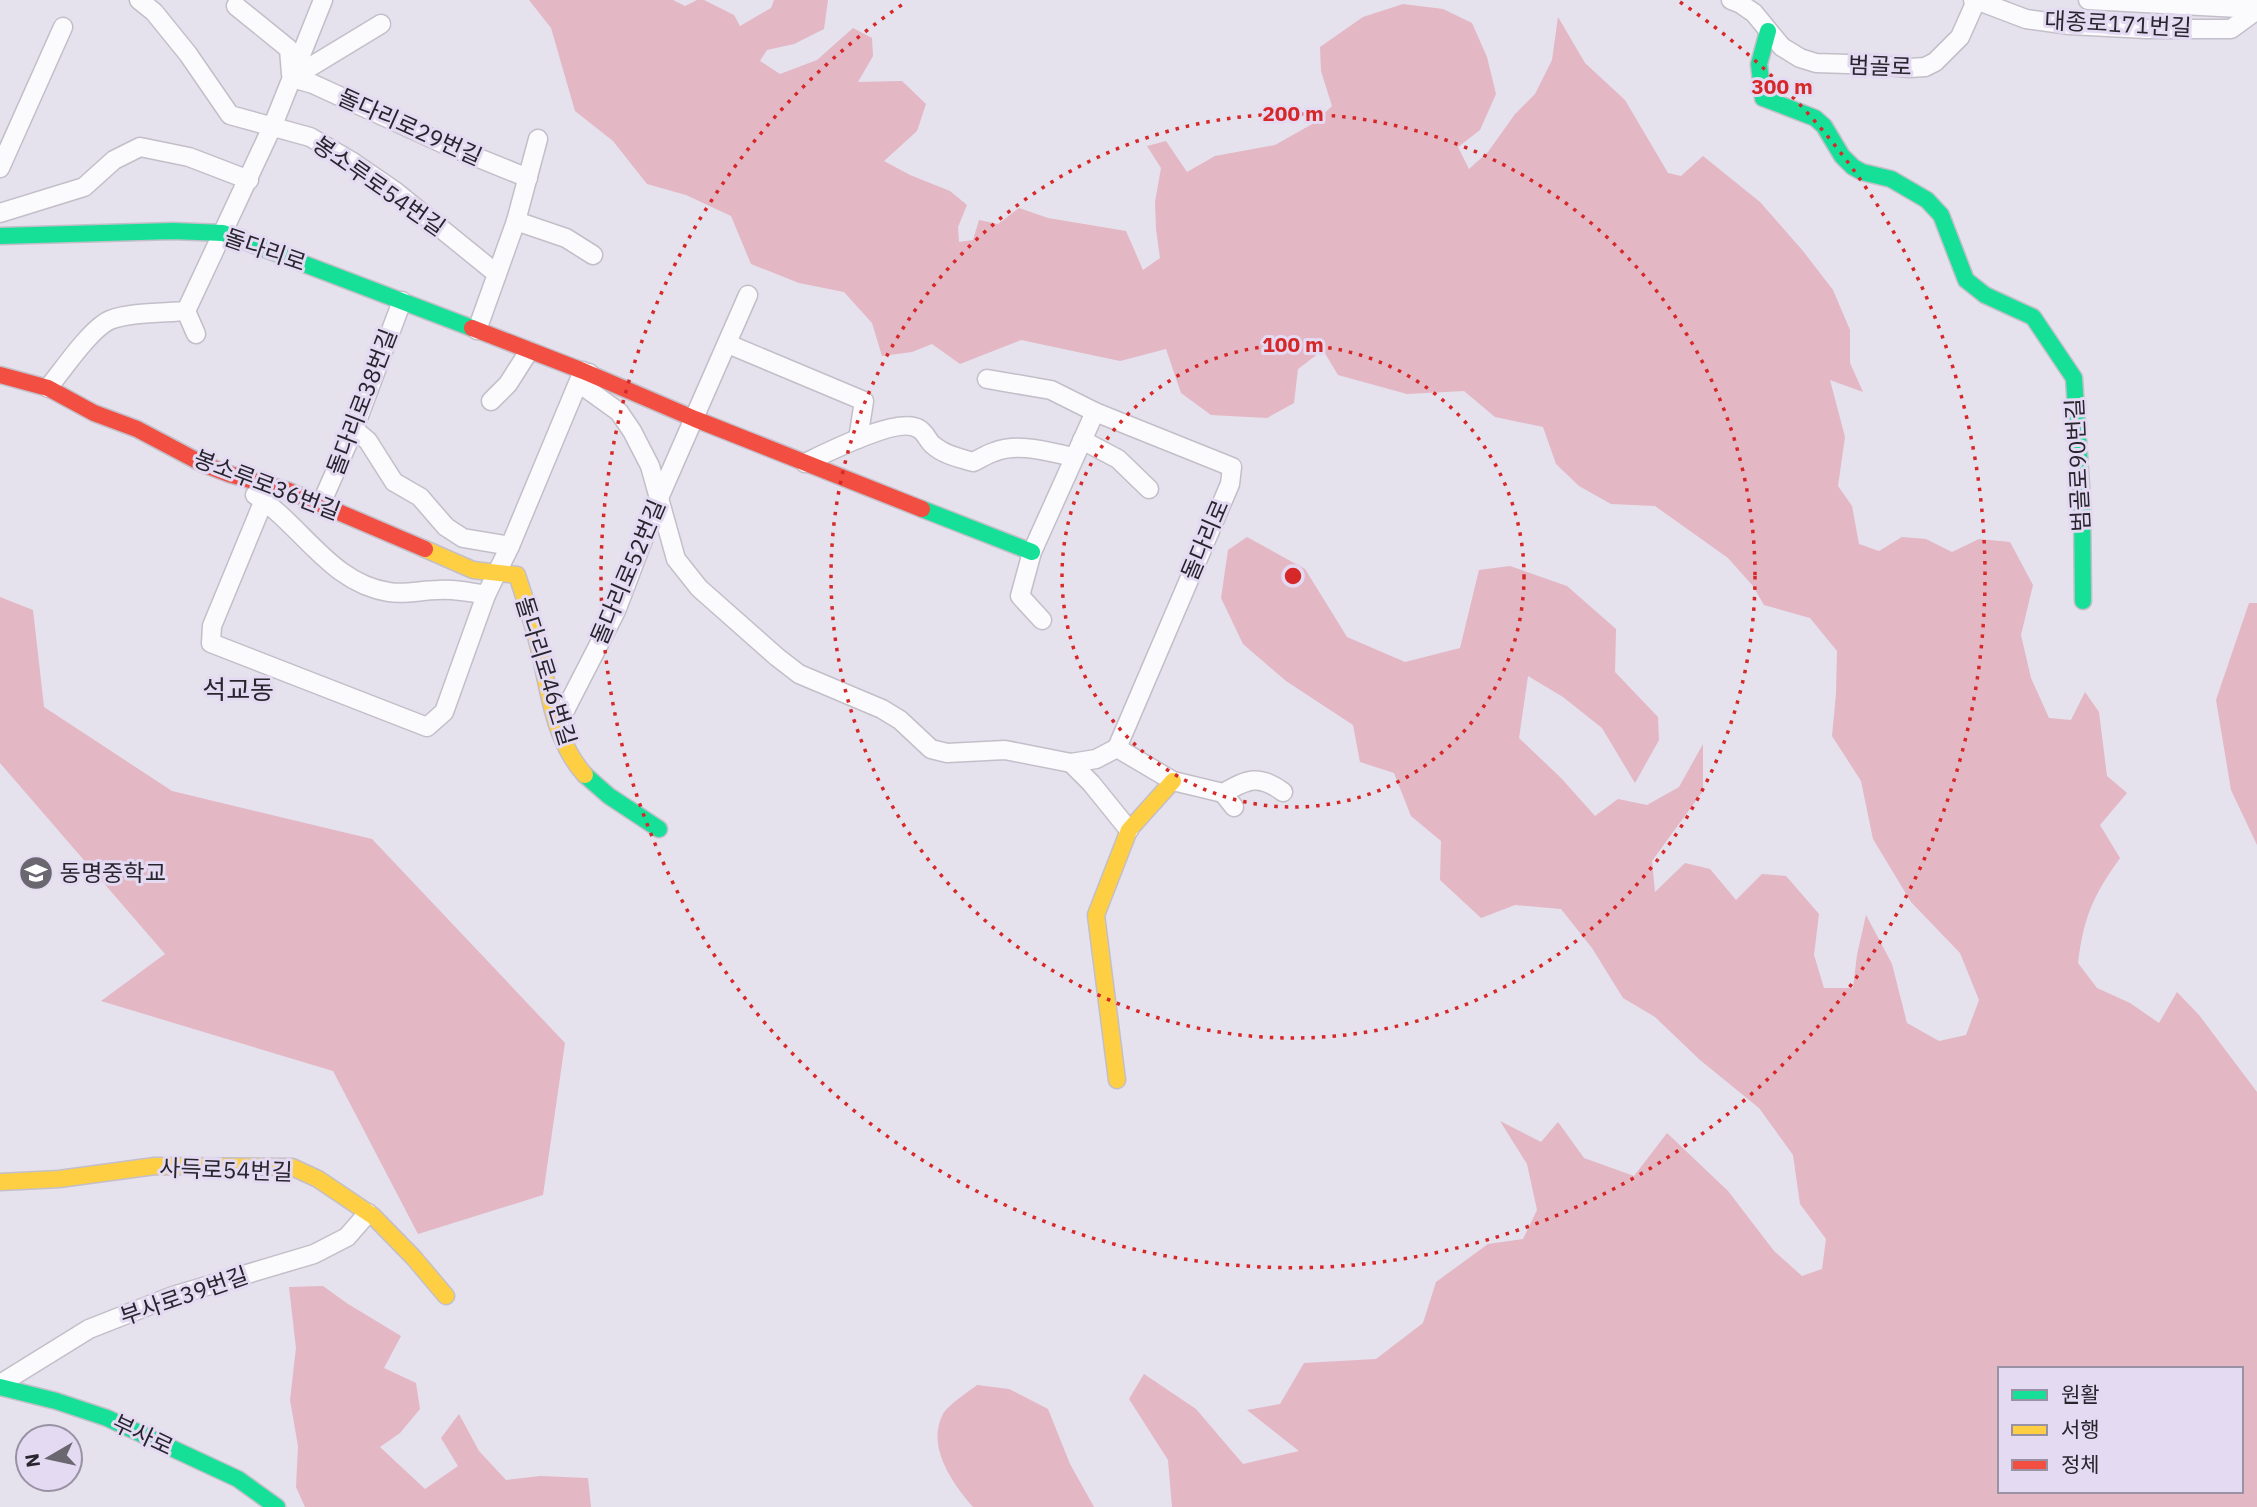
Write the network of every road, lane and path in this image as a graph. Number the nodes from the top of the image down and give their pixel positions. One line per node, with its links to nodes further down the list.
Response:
1 (139, 0): 12 (street, 봉소루로54번길)
2 (323, 0): 11 (street)
3 (1731, 0): 10 (street, 범골로)
4 (1975, 0): 7 (street, 대종로171번길); 10 (street, 범골로)
5 (2088, 0): 7 (street)
6 (236, 6): 11 (street)
7 (2257, 10)
8 (381, 24): 11 (street)
9 (63, 27): 14 (street)
10 (1768, 31): 51 (street, 범골로90번길)
11 (292, 78): 12 (street); 15 (street, 돌다리로29번길)
12 (273, 125): 16 (street); 22 (street, 봉소루로54번길)
13 (538, 139): 15 (street)
14 (0, 168)
15 (528, 178): 18 (street)
16 (249, 180): 17 (street); 19 (street)
17 (0, 213)
18 (516, 221): 21 (street); 22 (street)
19 (223, 233): 20 (street, 돌다리로); 24 (street, 돌다리로); 25 (street)
20 (0, 236)
21 (593, 255)
22 (497, 274): 26 (street)
23 (748, 295): 28 (street)
24 (402, 301): 26 (street, 돌다리로); 37 (street, 돌다리로38번길)
25 (186, 311): 27 (street); 33 (street)
26 (477, 330): 29 (street, 돌다리로)
27 (196, 334)
28 (728, 344): 36 (street); 38 (street)
29 (529, 351): 30 (street, 돌다리로); 34 (street)
30 (586, 372): 36 (street, 돌다리로); 44 (street); 47 (street, 돌다리로46번길)
31 (0, 375): 33 (street, 봉소루로36번길)
32 (987, 379): 35 (street, 돌다리로)
33 (48, 388): 42 (street, 봉소루로36번길)
34 (491, 401)
35 (1095, 412): 39 (street); 55 (street, 돌다리로)
36 (695, 419): 41 (street, 돌다리로); 44 (street, 돌다리로52번길)
37 (354, 429): 46 (street, 돌다리로38번길); 47 (street)
38 (858, 439): 40 (street); 41 (street)
39 (1082, 440): 40 (street); 43 (street)
40 (1074, 457): 48 (street)
41 (806, 463): 48 (street, 돌다리로)
42 (229, 474): 45 (street); 46 (street, 봉소루로36번길)
43 (1149, 488)
44 (659, 498): 54 (street, 돌다리로52번길); 56 (street)
45 (264, 500): 50 (street, 봉소루로36번길); 53 (street, 봉소루로36번길)
46 (321, 503): 49 (street, 봉소루로36번길)
47 (510, 546): 49 (street, 돌다리로46번길)
48 (1032, 552): 52 (street)
49 (497, 573): 50 (street, 돌다리로46번길); 54 (street, 돌다리로46번길)
50 (486, 595): 53 (street, 돌다리로46번길)
51 (2083, 601)
52 (1042, 620)
53 (444, 712)
54 (558, 724): 59 (street, 돌다리로46번길)
55 (1117, 748): 56 (street); 57 (street)
56 (1070, 763): 60 (street)
57 (1173, 780): 58 (street); 60 (street)
58 (1283, 792)
59 (659, 829)
60 (1129, 830): 61 (street)
61 (1117, 1080)
62 (0, 1182): 63 (street, 사득로54번길)
63 (368, 1213): 64 (street, 사득로54번길); 65 (street, 부사로39번길)
64 (446, 1296)
65 (0, 1385): 66 (street, 부사로)
66 (277, 1507)

